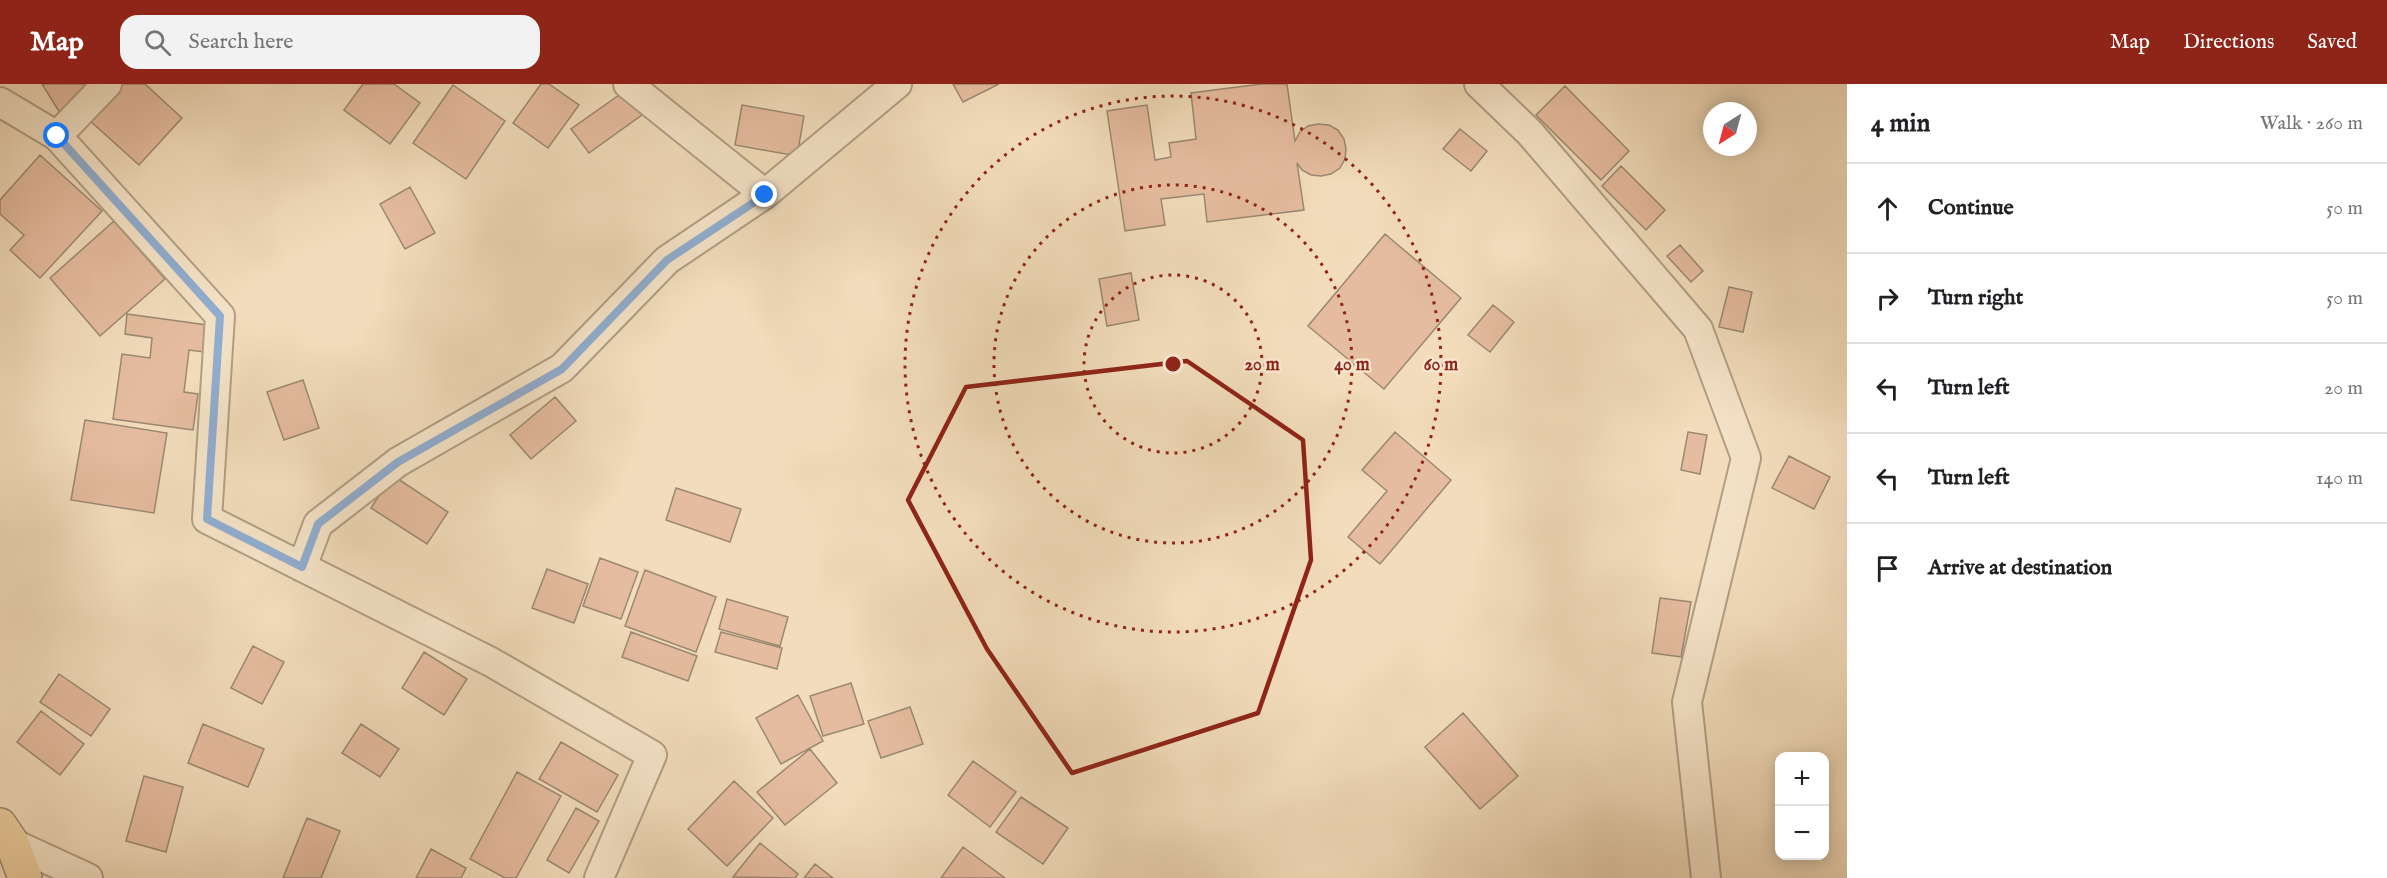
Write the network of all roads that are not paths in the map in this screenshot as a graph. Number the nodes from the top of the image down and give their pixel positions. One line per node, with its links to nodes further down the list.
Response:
1 (107, 84): 6 (street)
2 (628, 84): 7 (street)
3 (897, 84): 7 (street)
4 (1479, 84): 13 (street)
5 (0, 102): 6 (street)
6 (57, 136): 8 (street)
7 (765, 195): 8 (street)
8 (302, 567): 12 (street)
9 (6, 834): 10 (highway); 11 (street)
10 (25, 878)
11 (88, 878)
12 (599, 878)
13 (1706, 878)

